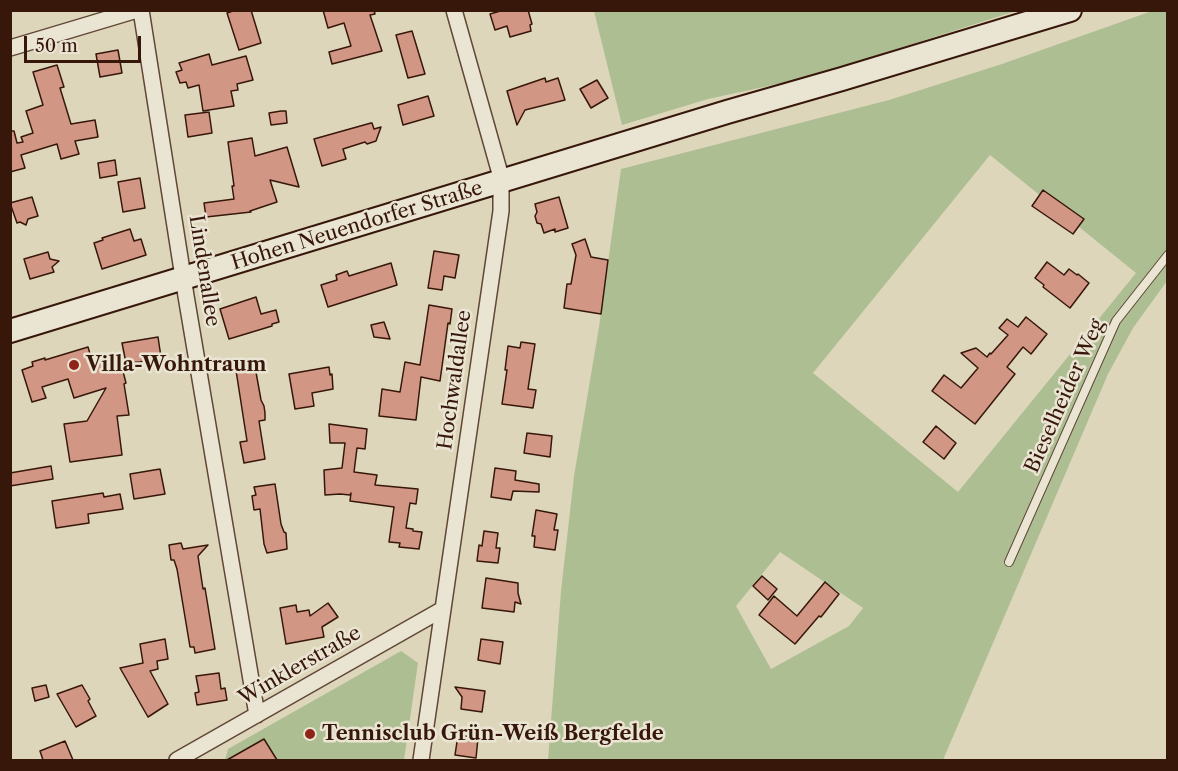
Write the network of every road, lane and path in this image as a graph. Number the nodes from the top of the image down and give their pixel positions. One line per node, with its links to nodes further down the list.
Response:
1 (139, 10): 4 (street); 7 (street, Lindenallee)
2 (454, 10): 5 (street, Hochwaldallee)
3 (1070, 10): 5 (main road, Hohen Neuendorfer Straße)
4 (10, 48)
5 (501, 182): 7 (main road, Hohen Neuendorfer Straße); 10 (street, Hochwaldallee)
6 (1167, 255): 9 (lane, Bieselheider Weg)
7 (183, 279): 8 (main road, Hohen Neuendorfer Straße); 11 (street, Lindenallee)
8 (10, 331)
9 (1009, 562)
10 (443, 609): 11 (street, Winklerstraße); 14 (street, Hochwaldallee)
11 (256, 715): 12 (street, Winklerstraße)
12 (202, 754): 13 (street, Winklerstraße)
13 (177, 760)
14 (421, 760)

